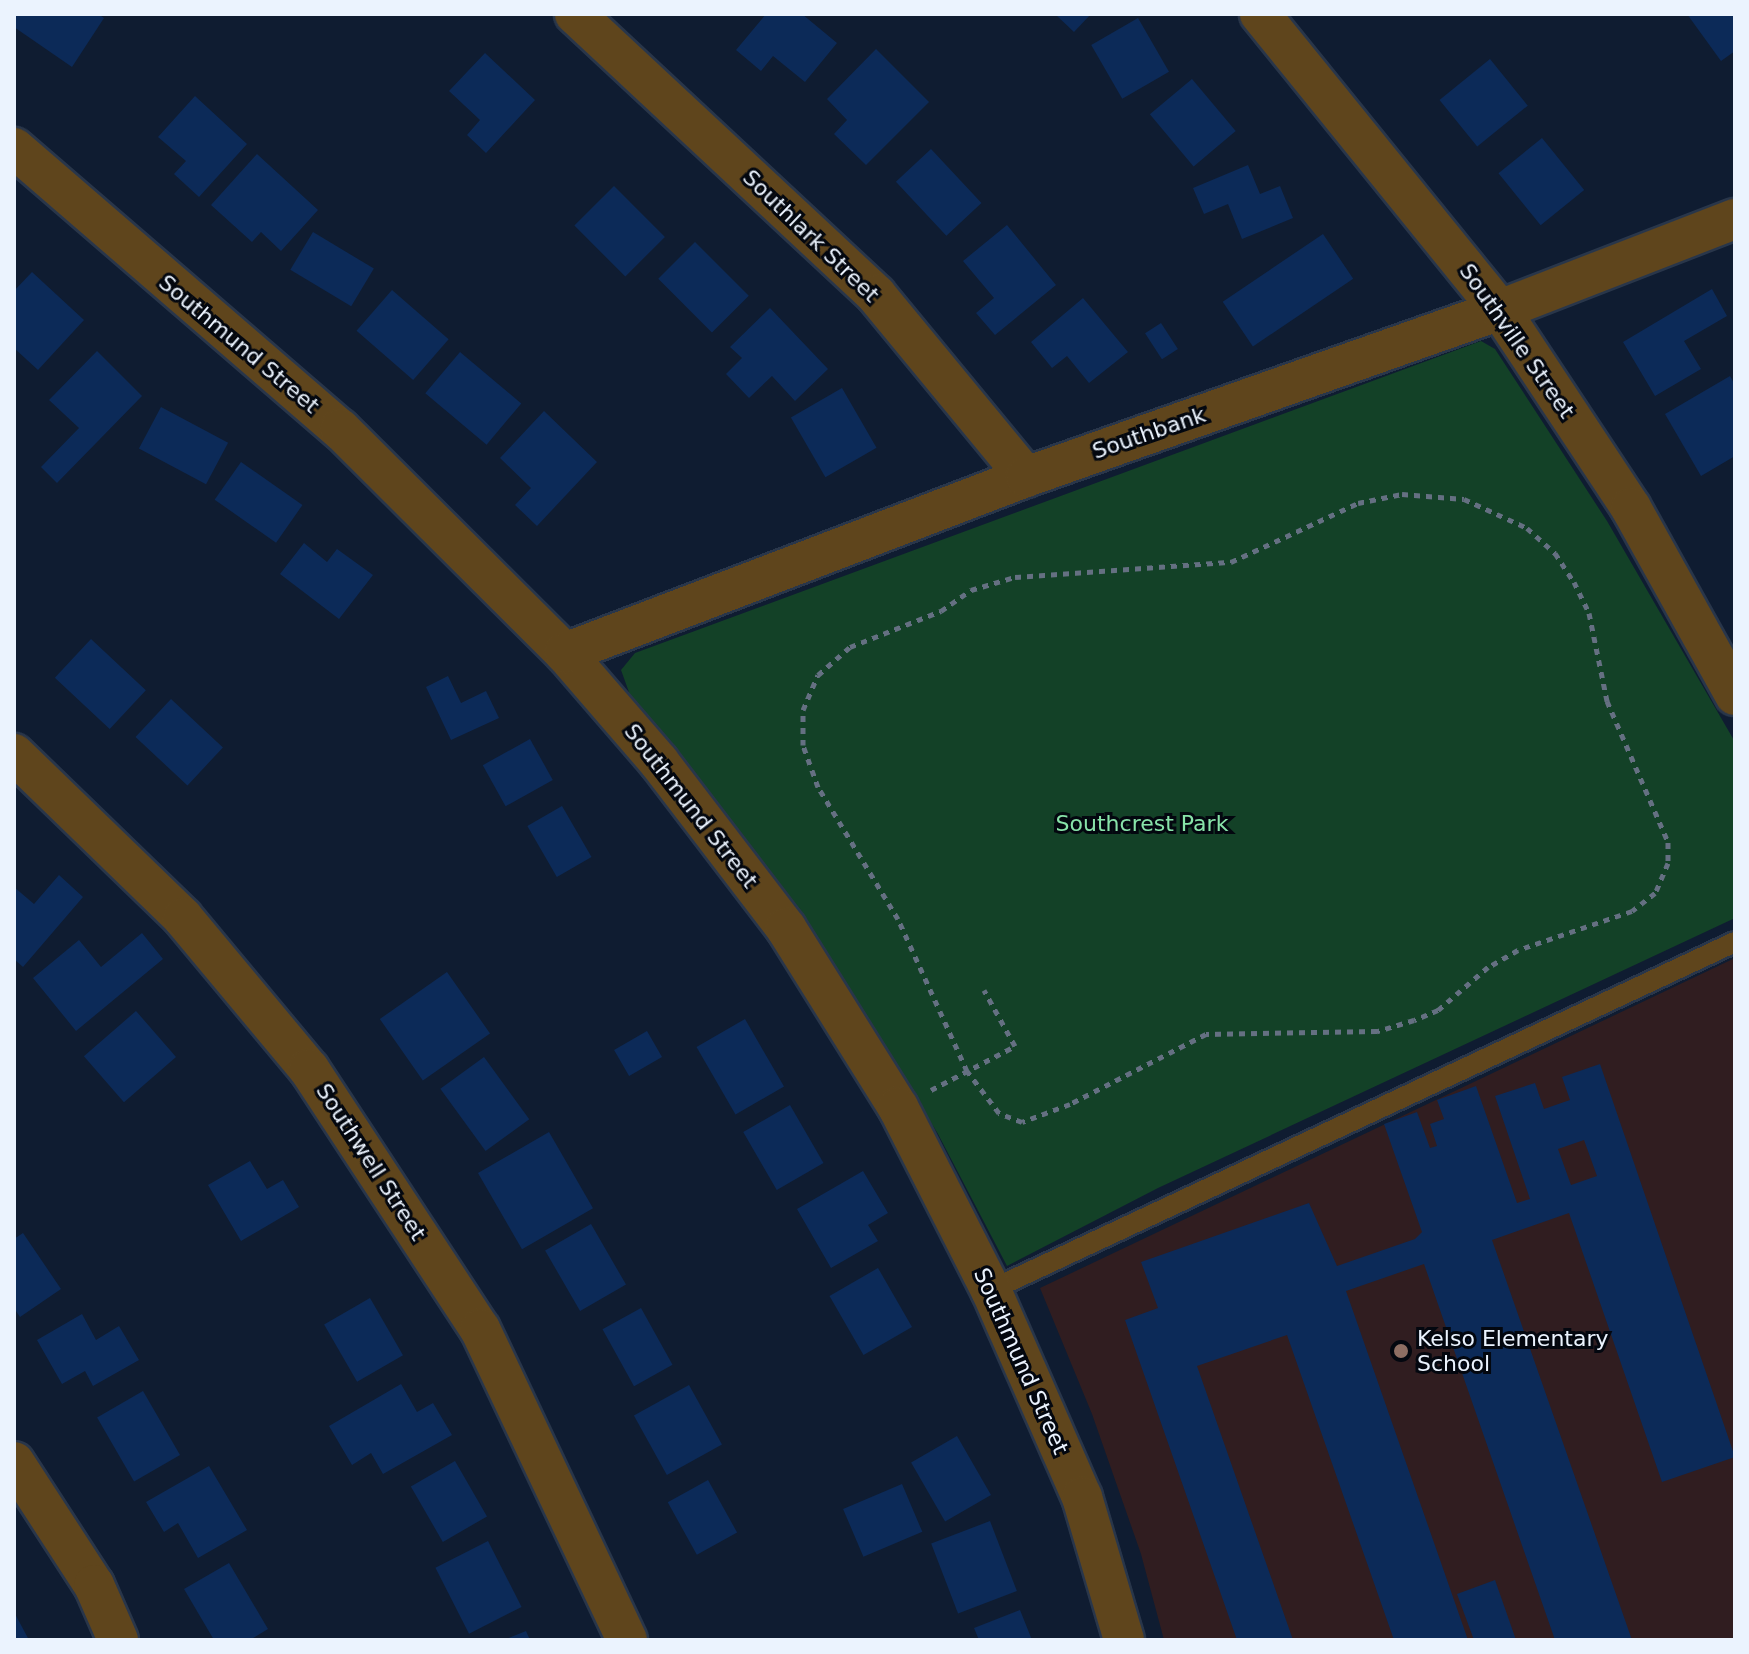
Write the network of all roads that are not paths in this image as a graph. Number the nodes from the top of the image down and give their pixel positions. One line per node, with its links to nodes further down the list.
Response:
1 (575, 14): 6 (street, Southlark Street)
2 (1260, 14): 5 (street, Southville Street)
3 (14, 148): 7 (street, Southmund Street)
4 (1735, 219): 5 (street, Southbank)
5 (1500, 310): 6 (street, Southbank); 8 (street, Southville Street)
6 (1026, 477): 7 (street, Southbank)
7 (565, 653): 11 (street, Southmund Street)
8 (1735, 695)
9 (14, 754): 14 (street, Southwell Street)
10 (1735, 942): 11 (lane)
11 (991, 1290): 15 (street, Southmund Street)
12 (14, 1462): 13 (street)
13 (118, 1640)
14 (627, 1640)
15 (1124, 1640)

